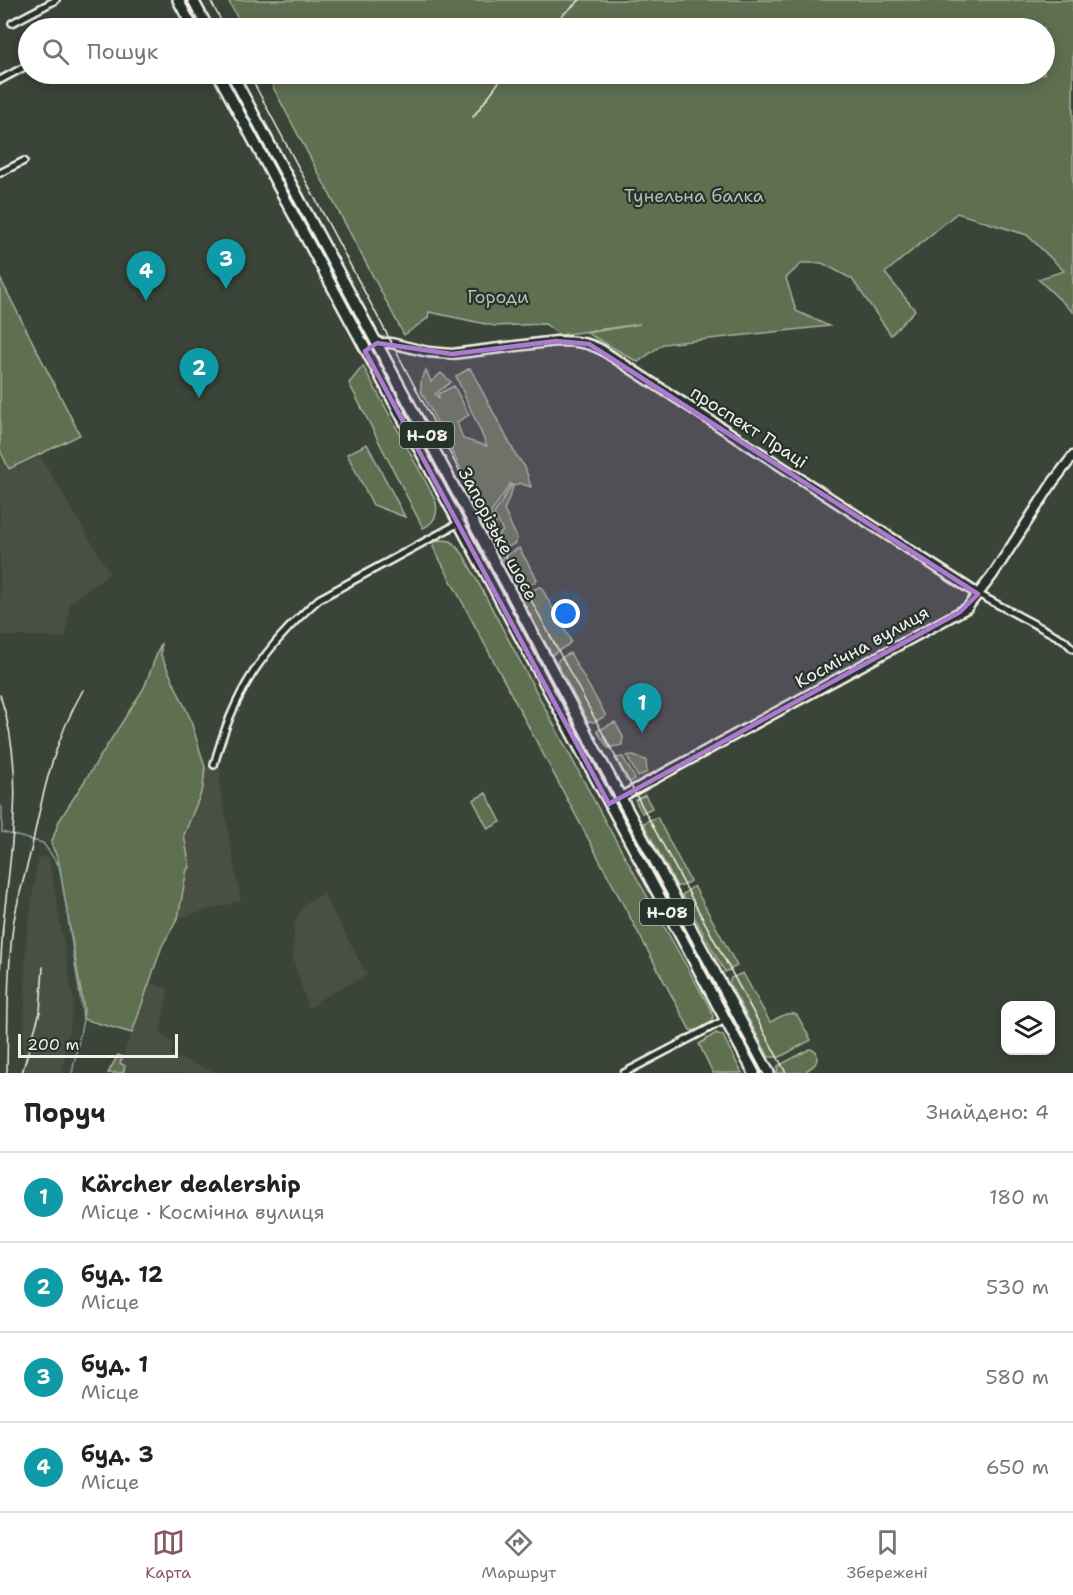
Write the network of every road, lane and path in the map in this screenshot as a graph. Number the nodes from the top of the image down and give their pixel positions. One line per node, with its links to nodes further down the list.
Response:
1 (56, 0): 4 (street)
2 (178, 0): 5 (main road)
3 (193, 0): 6 (main road)
4 (22, 18)
5 (188, 18)
6 (203, 18)
7 (18, 20): 8 (street)
8 (12, 23)
9 (18, 70): 10 (street)
10 (0, 80)
11 (223, 84): 16 (main road, Запорізьке шосе / Н-08)
12 (237, 84): 15 (main road, Запорізьке шосе / Н-08)
13 (24, 161): 14 (street)
14 (0, 173)
15 (377, 343): 16 (main road); 18 (main road, Запорізьке шосе / Н-08); 20 (street, проспект Праці)
16 (365, 351): 19 (main road, Запорізьке шосе / Н-08)
17 (1073, 456): 20 (street, Космічна вулиця)
18 (470, 517): 19 (main road); 23 (main road, Запорізьке шосе / Н-08)
19 (459, 523): 22 (street); 24 (main road, Запорізьке шосе / Н-08)
20 (978, 594): 21 (street, проспект Праці); 23 (street, Космічна вулиця)
21 (1073, 649)
22 (214, 765)
23 (621, 797): 24 (main road, Космічна вулиця); 28 (main road, Запорізьке шосе / Н-08)
24 (609, 804): 25 (main road, Запорізьке шосе / Н-08)
25 (725, 1020): 26 (street); 27 (main road, Запорізьке шосе / Н-08)
26 (624, 1073)
27 (754, 1073)
28 (769, 1073)

